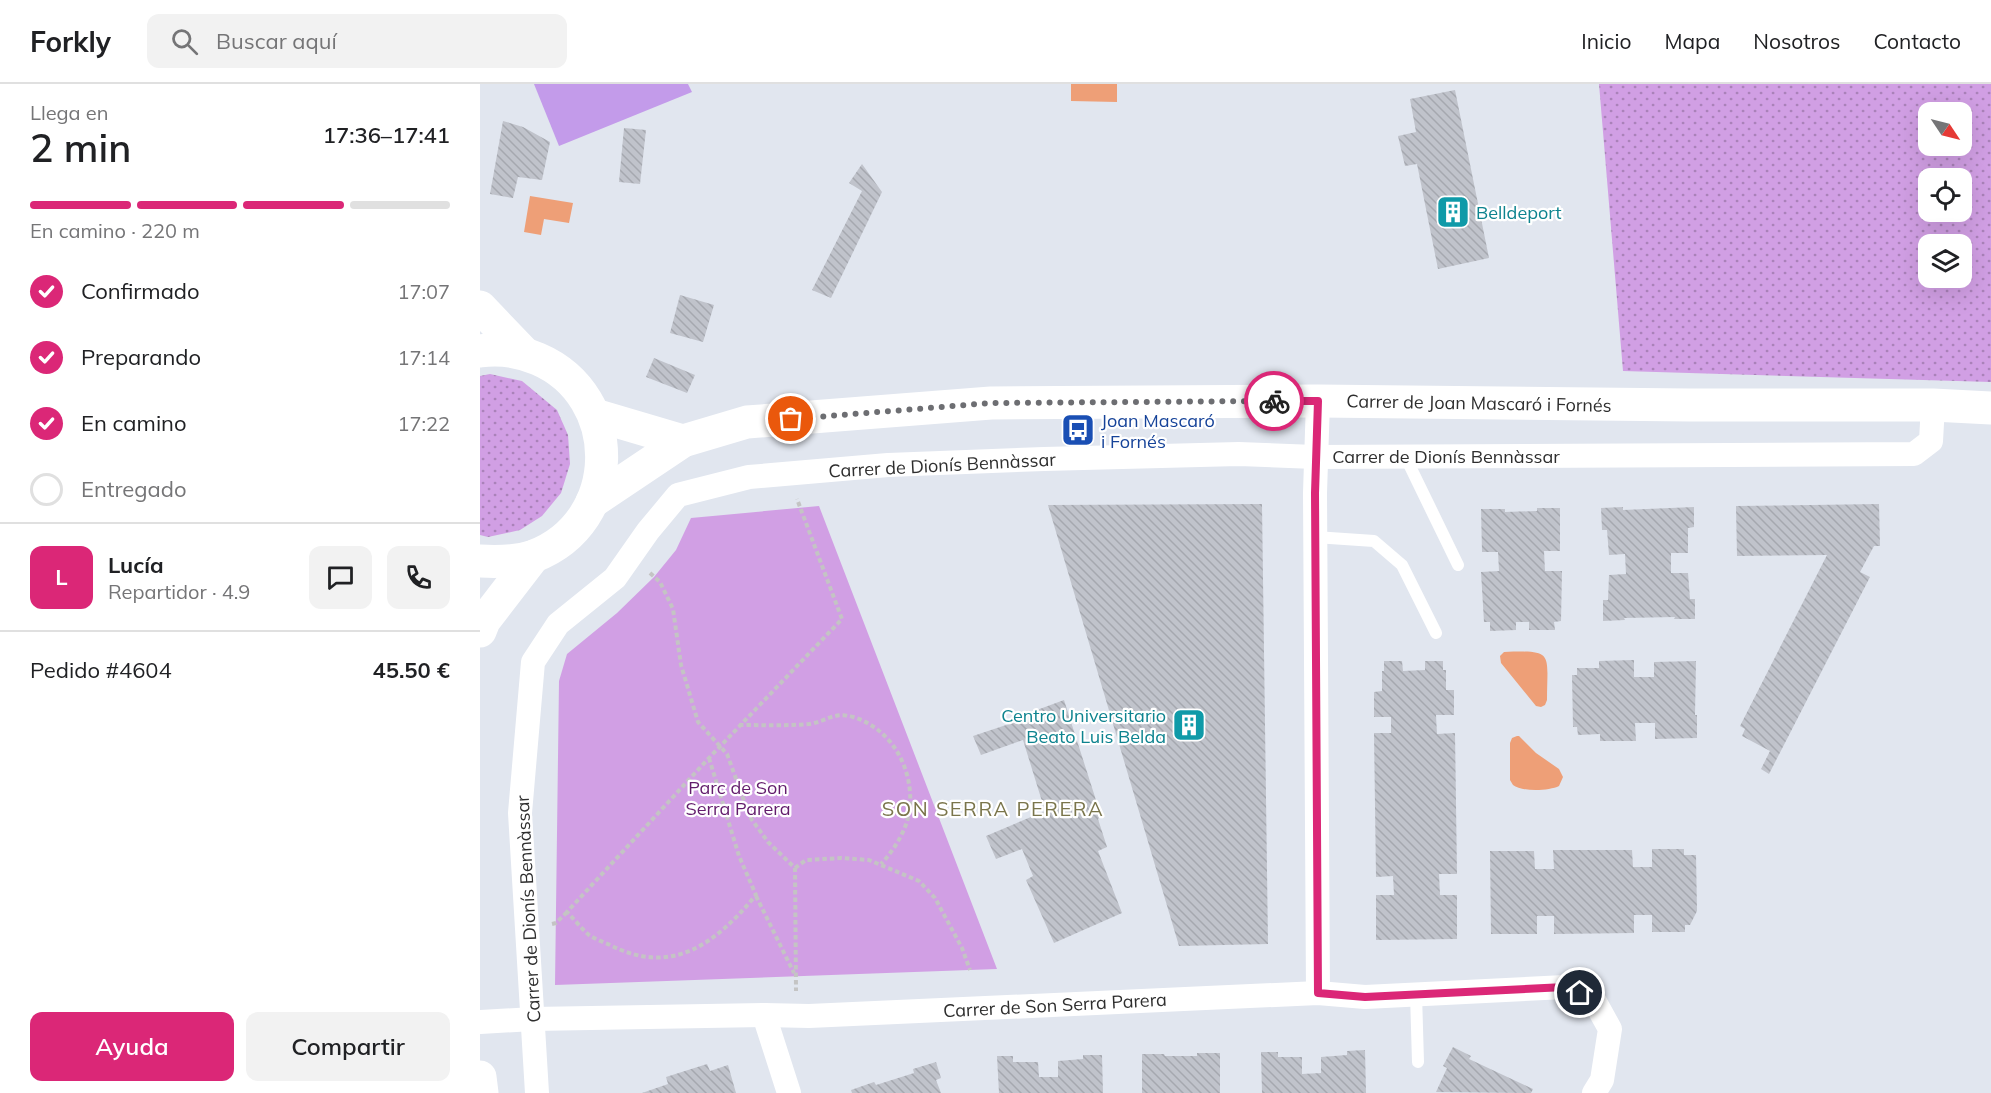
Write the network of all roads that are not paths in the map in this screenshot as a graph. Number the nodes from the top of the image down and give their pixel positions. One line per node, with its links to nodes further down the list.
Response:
1 (480, 307): 3 (street)
2 (480, 351): 3 (street)
3 (524, 352): 7 (street)
4 (1318, 401): 5 (street, Carrer de Joan Mascaró i Fornés); 8 (street, Carrer de Joan Mascaró i Fornés); 10 (street)
5 (1933, 405): 6 (street, Carrer de Joan Mascaró i Fornés); 9 (street, Carrer de Dionís Bennàssar)
6 (1991, 408)
7 (595, 415): 8 (street); 11 (street)
8 (683, 441): 11 (street, Carrer de Joan Mascaró i Fornés)
9 (1405, 456): 10 (street, Carrer de Dionís Bennàssar); 15 (lane)
10 (1315, 457): 12 (street); 21 (street, Carrer de Dionís Bennàssar)
11 (592, 502): 13 (street)
12 (1315, 537): 17 (lane); 18 (street)
13 (534, 556): 14 (street); 16 (street)
14 (480, 561)
15 (1458, 565)
16 (480, 631)
17 (1436, 633)
18 (1318, 993): 19 (street, Carrer de Son Serra Parera); 20 (street, Carrer de Son Serra Parera)
19 (1416, 994): 23 (lane); 28 (street, Carrer de Son Serra Parera)
20 (764, 1015): 21 (street, Carrer de Son Serra Parera); 27 (street)
21 (532, 1019): 22 (street, Carrer de Son Serra Parera); 26 (street, Carrer de Dionís Bennàssar)
22 (480, 1022)
23 (1418, 1062)
24 (480, 1077): 25 (street)
25 (482, 1093)
26 (537, 1093)
27 (789, 1093)
28 (1594, 1093)

